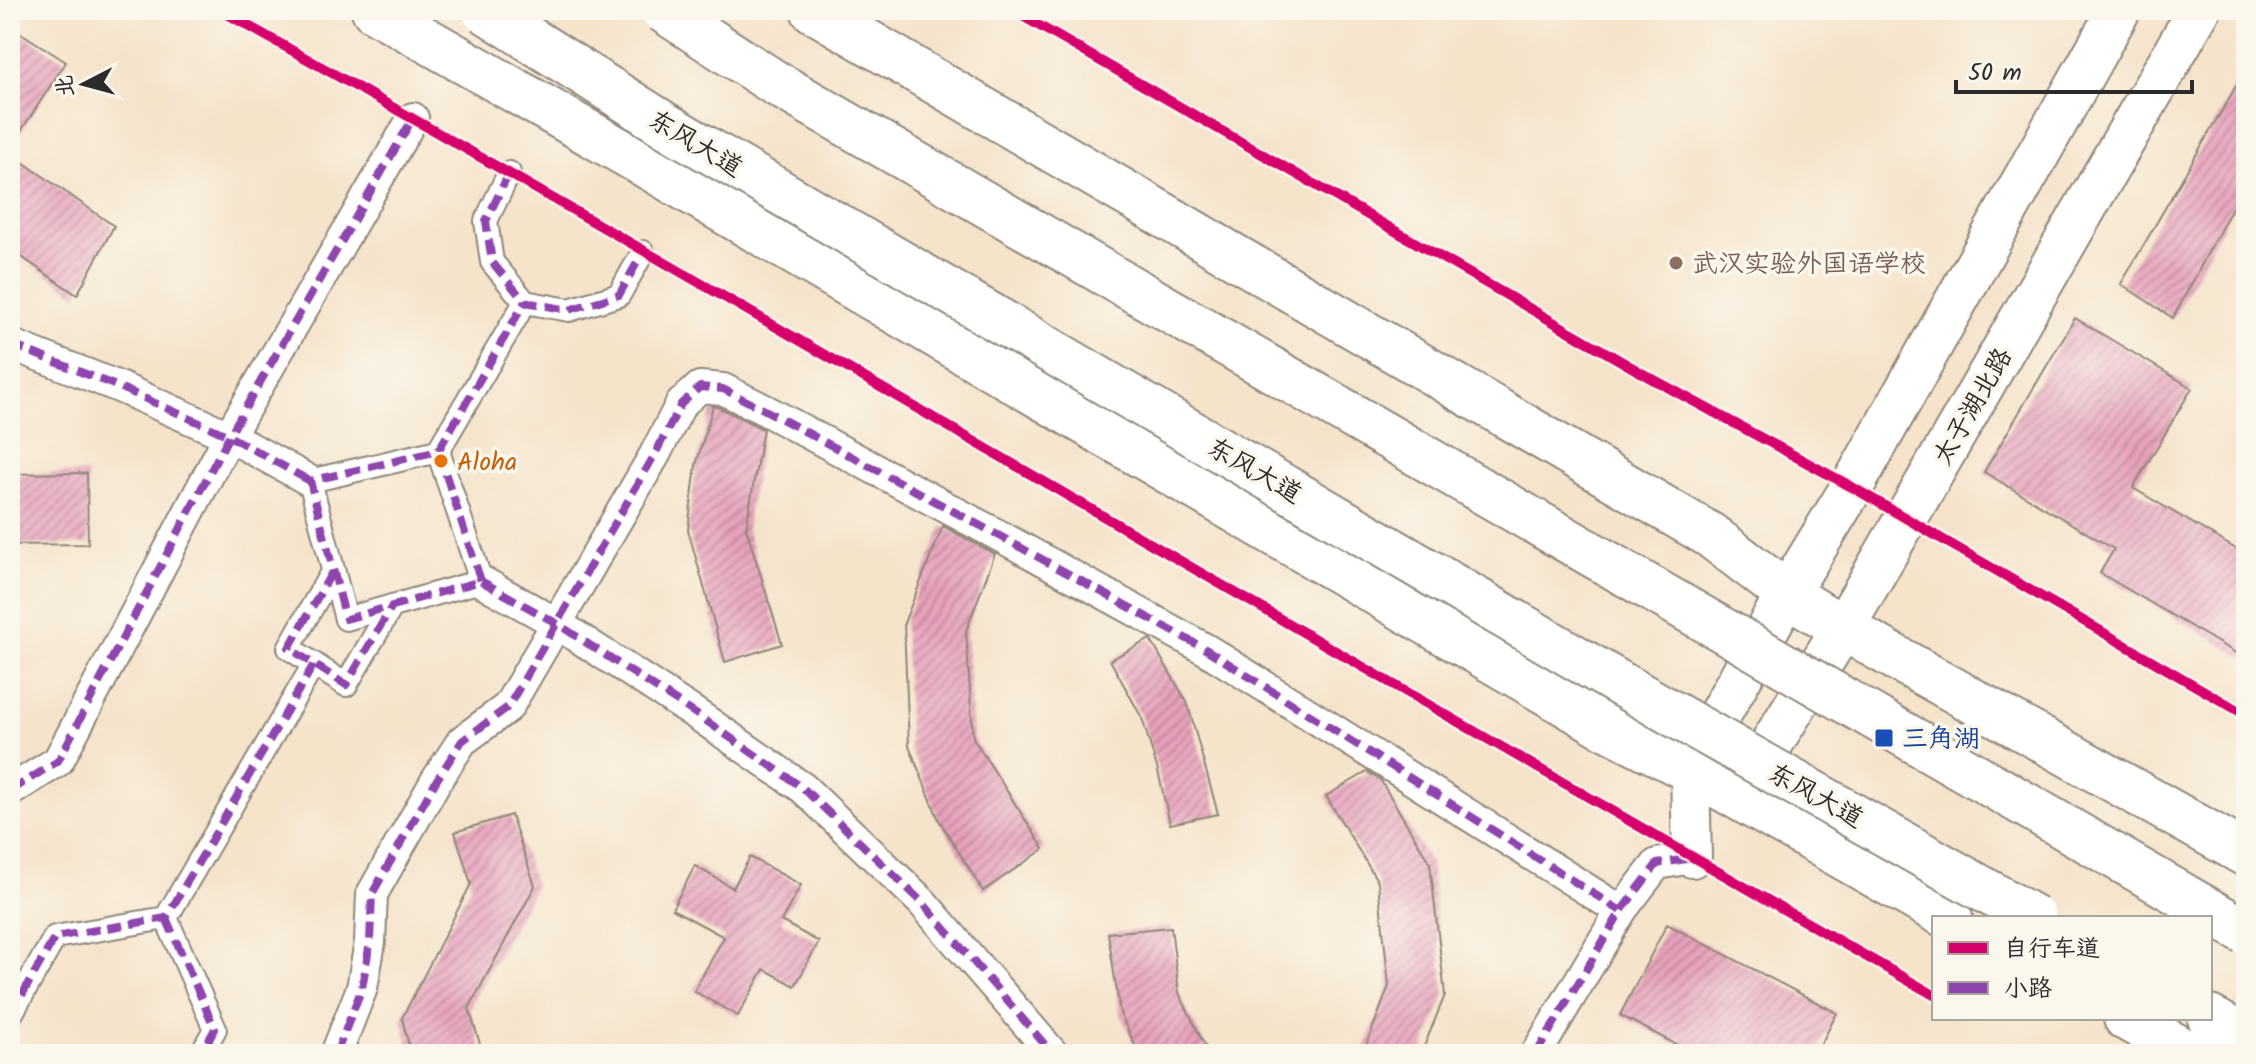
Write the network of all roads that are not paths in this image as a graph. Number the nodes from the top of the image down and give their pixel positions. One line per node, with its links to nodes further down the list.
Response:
1 (374, 10): 24 (main road)
2 (484, 10): 31 (main road, 东风大道, bridge)
3 (643, 10): 8 (main road, bridge)
4 (663, 10): 8 (main road, bridge)
5 (813, 10): 19 (main road)
6 (2119, 10): 19 (main road)
7 (2199, 10): 22 (main road, 太子湖北路)
8 (772, 81): 33 (main road, bridge)
9 (413, 118): 14 (street)
10 (509, 173): 12 (street)
11 (643, 252): 12 (street)
12 (525, 302): 15 (street)
13 (10, 344): 14 (street)
14 (229, 436): 16 (street); 25 (street)
15 (438, 451): 16 (street); 18 (street)
16 (310, 481): 17 (street)
17 (332, 572): 20 (street); 23 (street)
18 (481, 581): 20 (street); 21 (street)
19 (1787, 594): 22 (main road); 24 (main road)
20 (392, 606): 23 (street)
21 (556, 623): 29 (street); 39 (street); 40 (street)
22 (1843, 628): 26 (main road, 太子湖北路); 27 (main road)
23 (314, 664): 32 (street)
24 (1690, 770): 26 (main road); 28 (street)
25 (10, 791)
26 (1738, 798): 30 (main road)
27 (2246, 854)
28 (1692, 858): 29 (street)
29 (1621, 911): 41 (street)
30 (1946, 916)
31 (2030, 916)
32 (166, 918): 34 (street); 38 (street)
33 (2246, 932)
34 (10, 1016)
35 (2212, 1019): 37 (main road)
36 (2130, 1020): 42 (main road)
37 (2246, 1038)
38 (201, 1054)
39 (336, 1054)
40 (1053, 1054)
41 (1536, 1054)
42 (2190, 1054)

